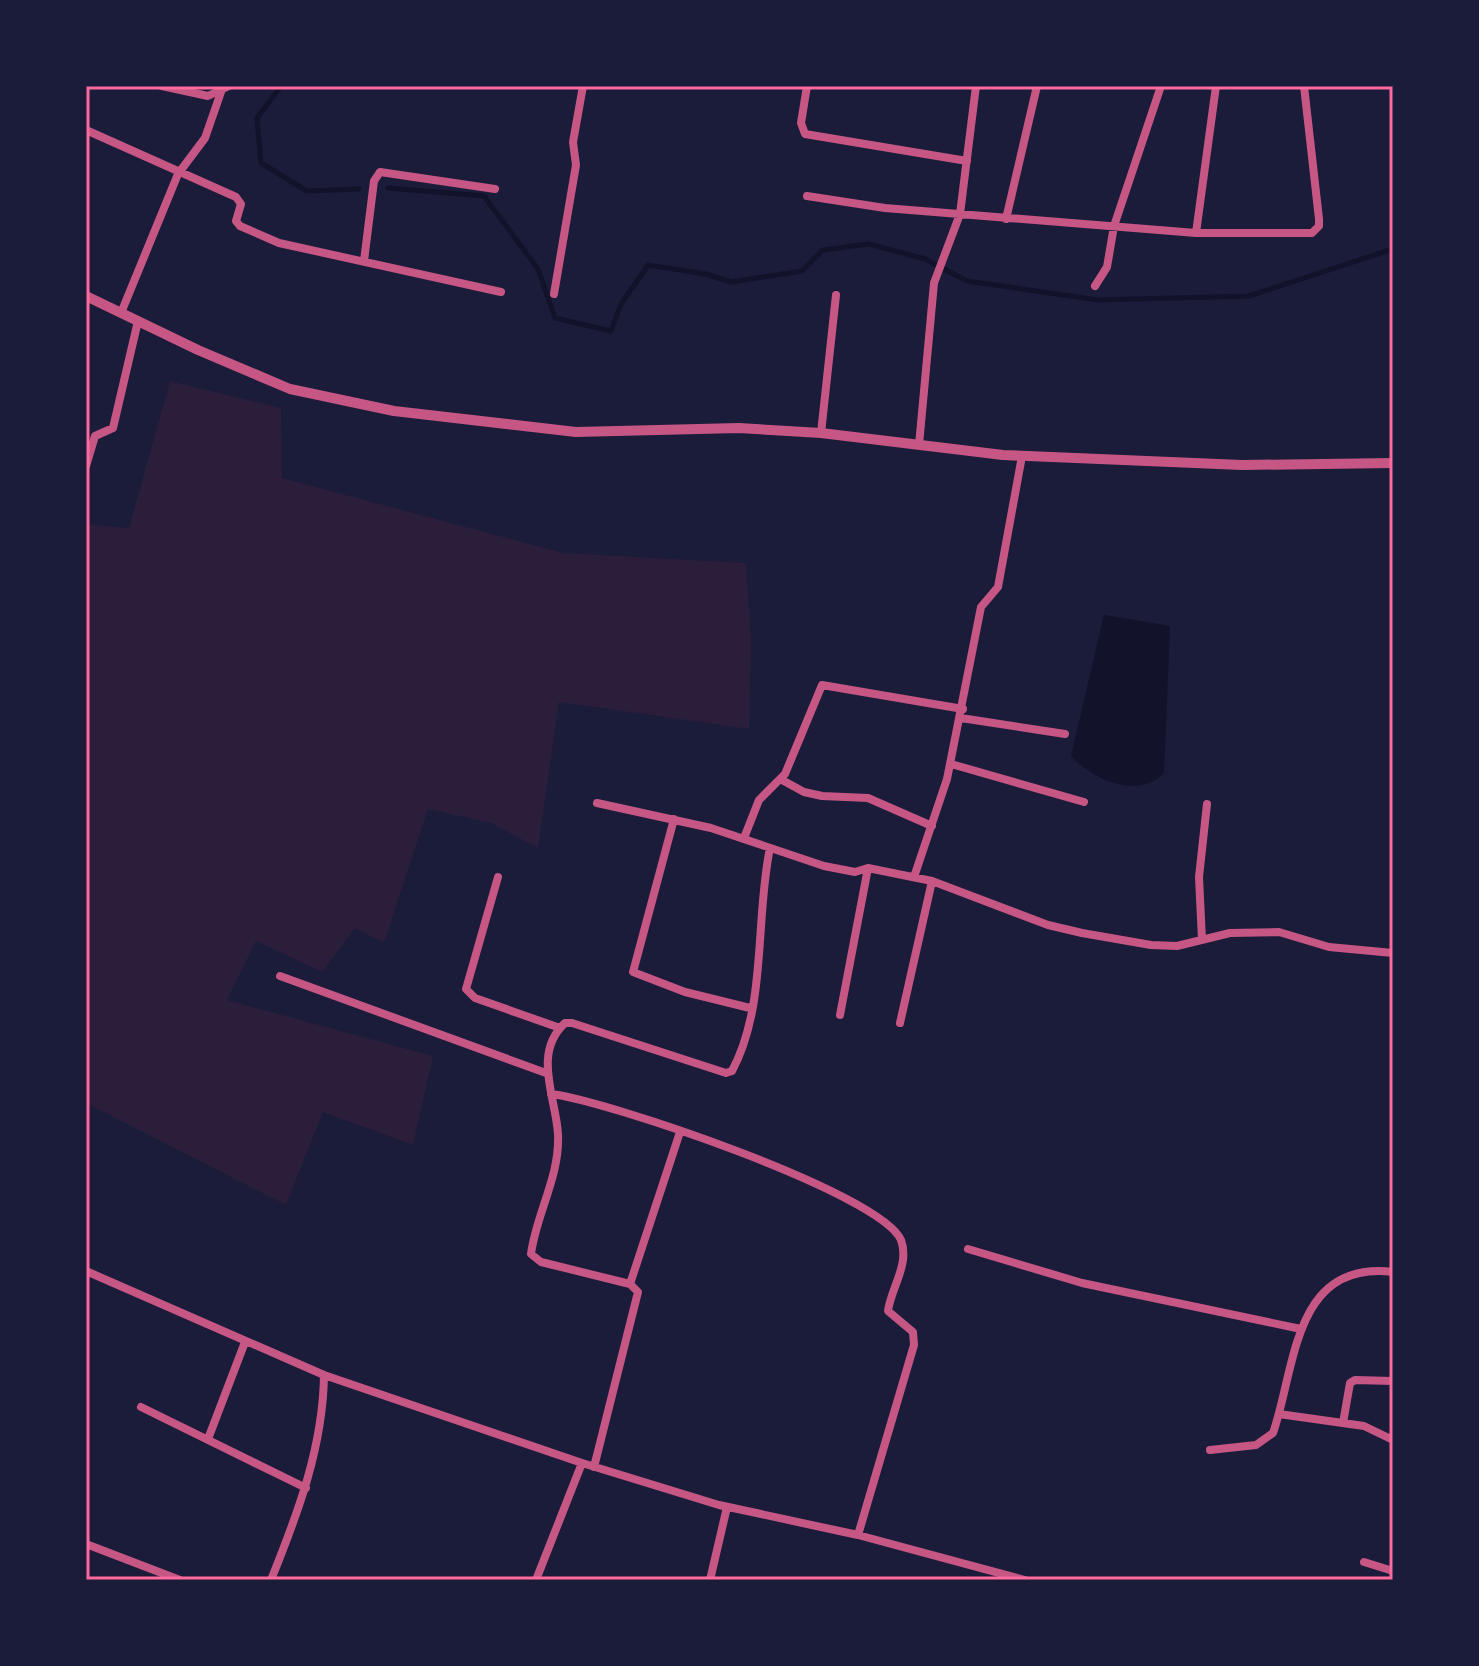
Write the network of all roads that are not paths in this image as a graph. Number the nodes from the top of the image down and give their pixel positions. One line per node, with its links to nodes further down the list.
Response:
1 (162, 86): 9 (street)
2 (583, 86): 22 (street)
3 (807, 86): 11 (street)
4 (976, 86): 11 (street)
5 (1037, 86): 16 (street)
6 (1161, 86): 17 (street)
7 (1216, 86): 18 (street)
8 (1304, 86): 18 (street)
9 (225, 89): 12 (street)
10 (86, 130): 12 (street)
11 (967, 161): 15 (street)
12 (178, 174): 19 (street); 25 (street)
13 (495, 189): 19 (street)
14 (807, 196): 15 (street)
15 (960, 214): 16 (street); 28 (street)
16 (1006, 219): 17 (street)
17 (1114, 226): 18 (street); 20 (street)
18 (1196, 233)
19 (364, 261): 21 (street)
20 (1095, 286)
21 (501, 292)
22 (554, 294)
23 (836, 295): 27 (street)
24 (86, 296): 25 (street)
25 (121, 313): 26 (street)
26 (138, 321): 27 (street); 31 (street)
27 (821, 433): 28 (street)
28 (919, 445): 29 (street)
29 (1022, 456): 30 (street); 32 (street)
30 (1393, 463)
31 (86, 466)
32 (962, 713): 33 (street); 34 (street); 35 (street)
33 (1065, 734)
34 (951, 764): 36 (street); 40 (street)
35 (782, 780): 40 (street); 41 (street)
36 (1084, 802)
37 (597, 803): 39 (street)
38 (1207, 804): 47 (street)
39 (674, 819): 41 (street); 50 (street)
40 (932, 826): 45 (street)
41 (744, 838): 42 (street)
42 (770, 848): 43 (street); 50 (street)
43 (868, 868): 45 (street); 51 (street)
44 (498, 877): 53 (street)
45 (914, 877): 46 (street)
46 (932, 881): 47 (street); 52 (street)
47 (1202, 940): 48 (street)
48 (1393, 953)
49 (280, 976): 54 (street)
50 (750, 1008): 53 (street)
51 (840, 1015)
52 (900, 1023)
53 (560, 1028): 54 (street)
54 (546, 1073): 55 (street)
55 (551, 1094): 56 (street); 60 (street)
56 (680, 1132): 60 (street); 75 (street)
57 (968, 1249): 61 (street)
58 (86, 1271): 62 (street)
59 (1393, 1272): 61 (street)
60 (630, 1284): 72 (street)
61 (1301, 1329): 66 (street)
62 (245, 1342): 63 (street); 68 (street)
63 (324, 1375): 71 (street); 73 (street)
64 (1393, 1381): 67 (street)
65 (141, 1407): 68 (street)
66 (1279, 1414): 67 (street); 70 (street)
67 (1343, 1423): 69 (street)
68 (208, 1439): 73 (street)
69 (1393, 1440)
70 (1210, 1450)
71 (582, 1463): 72 (street); 81 (street)
72 (594, 1467): 74 (street)
73 (306, 1488): 80 (street)
74 (727, 1507): 75 (street); 82 (street)
75 (858, 1535): 83 (street)
76 (86, 1544): 79 (street)
77 (1364, 1562): 78 (street)
78 (1393, 1571)
79 (180, 1580)
80 (271, 1580)
81 (536, 1580)
82 (710, 1580)
83 (1025, 1580)

